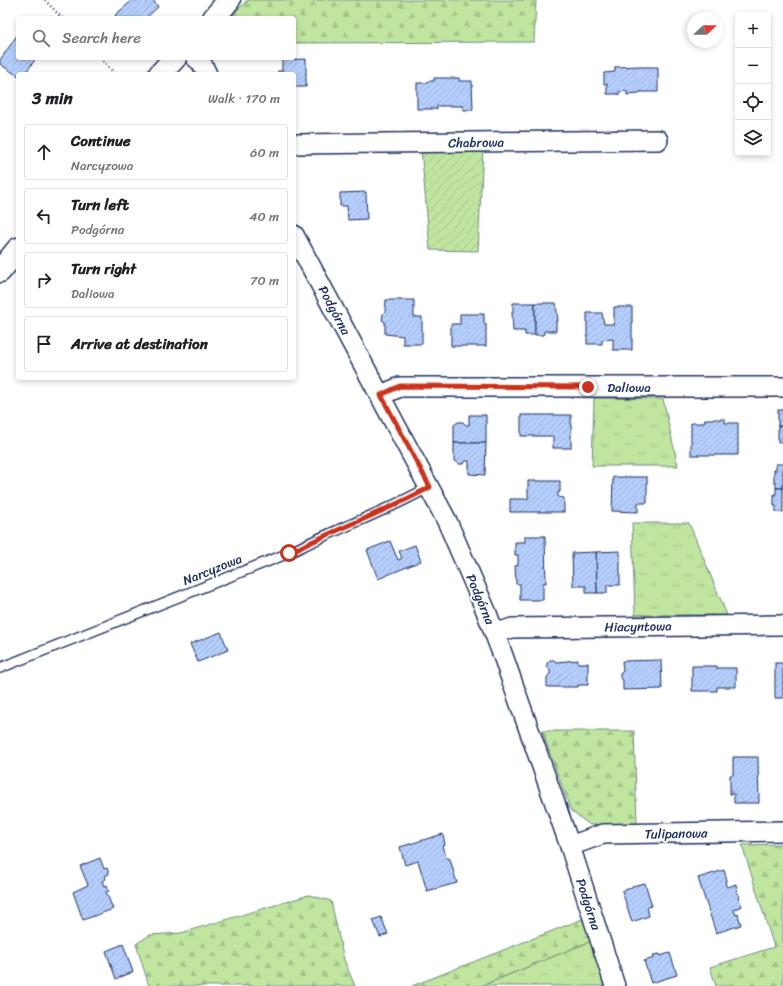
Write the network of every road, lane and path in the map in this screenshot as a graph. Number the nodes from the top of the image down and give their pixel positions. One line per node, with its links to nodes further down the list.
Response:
1 (45, 0): 2 (path)
2 (60, 16)
3 (102, 60): 6 (path)
4 (173, 60): 7 (street)
5 (198, 60): 8 (street)
6 (113, 72)
7 (162, 72)
8 (206, 72)
9 (658, 140): 10 (street, Chabrowa)
10 (296, 144)
11 (296, 239): 15 (street, Podgórna)
12 (16, 252): 13 (street)
13 (0, 272)
14 (783, 387): 15 (street, Daliowa)
15 (381, 395): 16 (street, Podgórna)
16 (430, 487): 18 (street, Podgórna); 19 (lane, Narcyzowa)
17 (783, 625): 18 (street, Hiacyntowa)
18 (495, 634): 21 (street, Podgórna)
19 (0, 668)
20 (783, 831): 21 (street, Tulipanowa)
21 (570, 846): 22 (street, Podgórna)
22 (615, 986)

